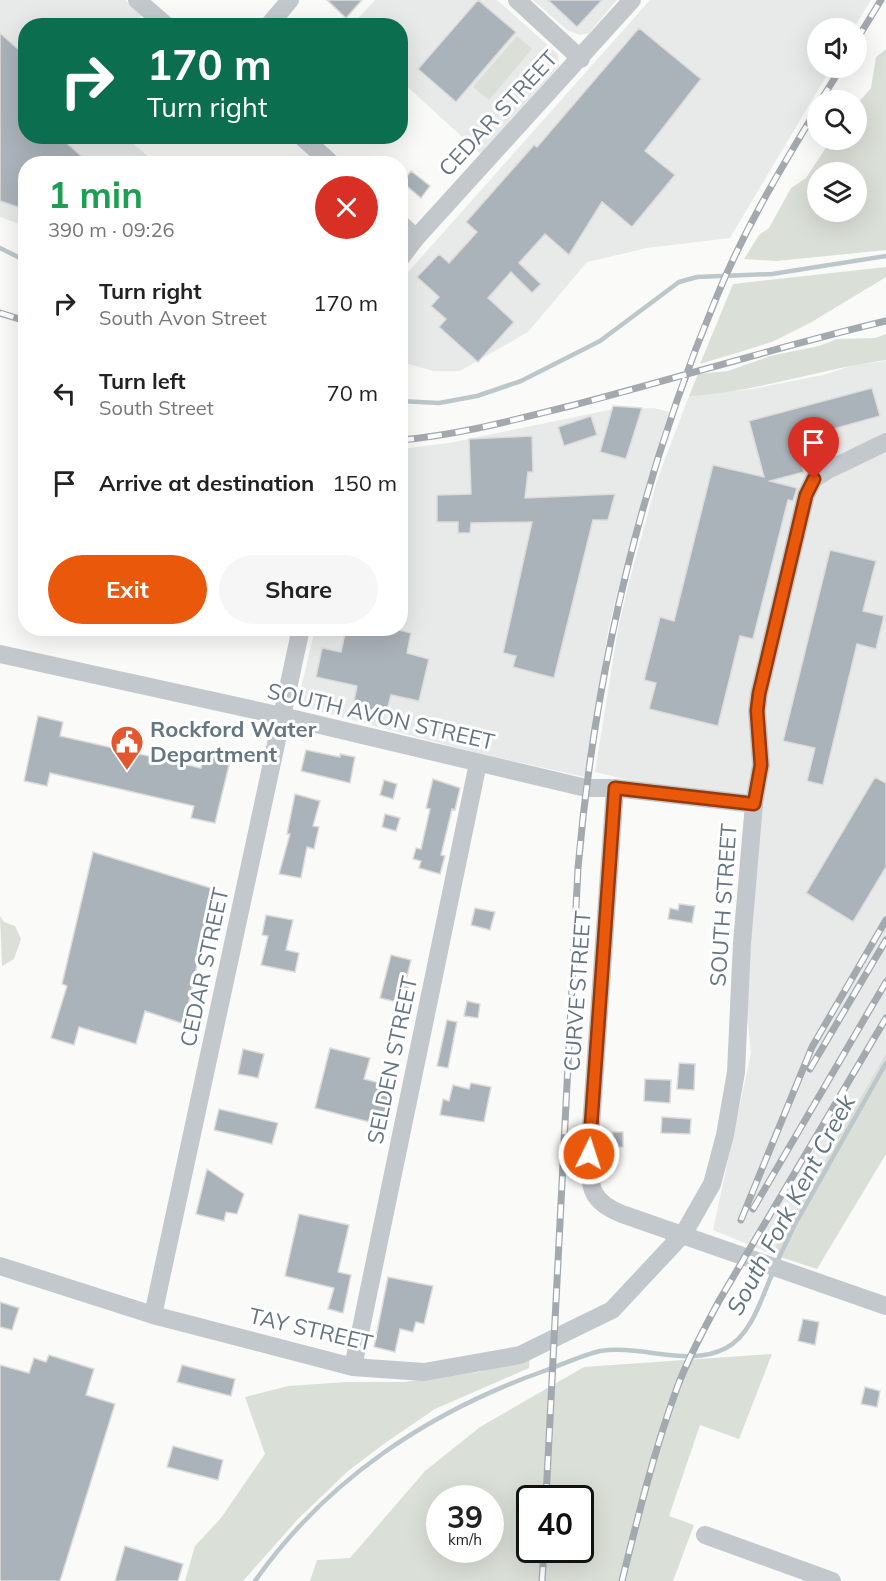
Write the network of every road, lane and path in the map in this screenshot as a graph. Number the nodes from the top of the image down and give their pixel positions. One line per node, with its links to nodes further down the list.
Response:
1 (137, 0): 5 (street)
2 (291, 0): 6 (street)
3 (517, 0): 7 (street)
4 (632, 0): 7 (street, CEDAR STREET)
5 (157, 18)
6 (275, 18)
7 (581, 59): 11 (street, CEDAR STREET)
8 (310, 144): 9 (street)
9 (323, 156)
10 (408, 230): 11 (street)
11 (416, 238): 12 (street, CEDAR STREET)
12 (408, 248)
13 (886, 442): 19 (street, SOUTH STREET)
14 (299, 636): 16 (street, CEDAR STREET)
15 (0, 655): 16 (street, SOUTH AVON STREET)
16 (282, 716): 17 (street, SOUTH AVON STREET); 23 (street, CEDAR STREET)
17 (478, 763): 18 (street, SOUTH AVON STREET); 24 (street, SELDEN STREET)
18 (615, 788): 19 (street, SOUTH AVON STREET); 20 (street, CURVE STREET)
19 (754, 804): 20 (street, SOUTH STREET)
20 (684, 1233): 22 (street); 24 (street, TAY STREET)
21 (0, 1266): 23 (street, TAY STREET)
22 (886, 1306)
23 (153, 1315): 24 (street, TAY STREET)
24 (353, 1367)
25 (705, 1534): 26 (street)
26 (832, 1581)

